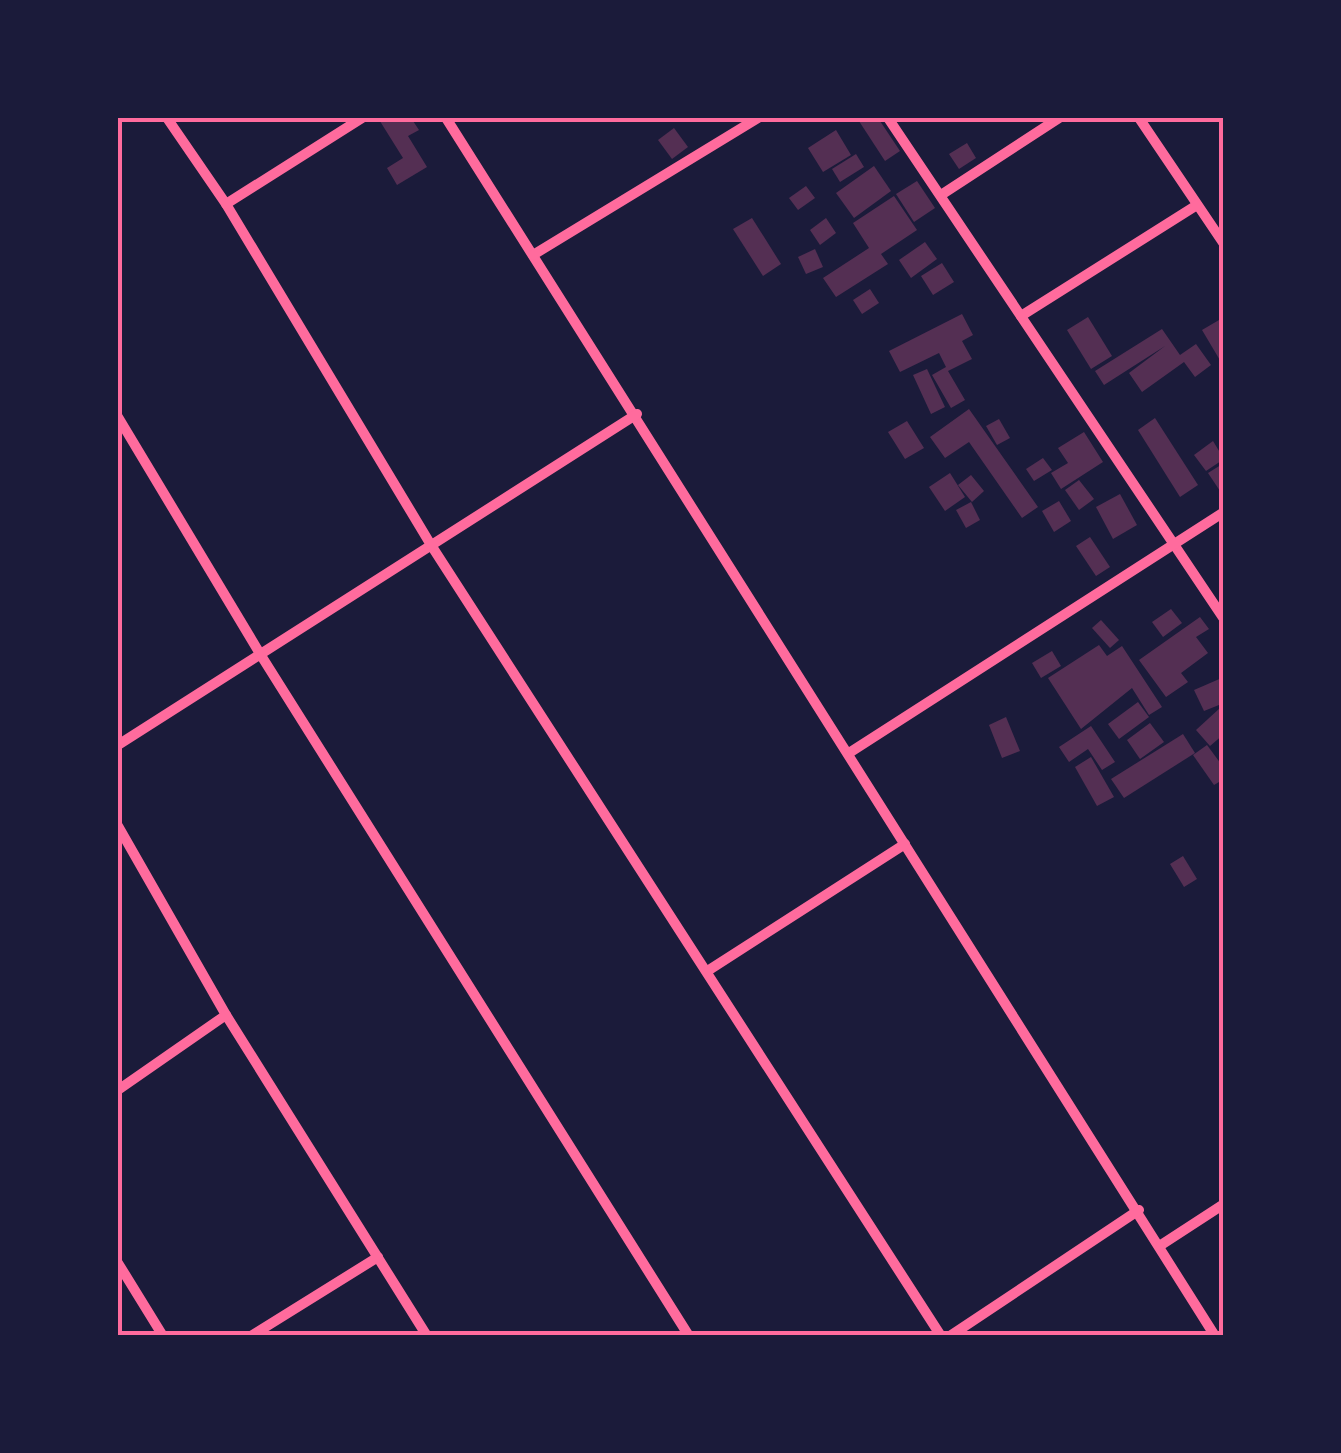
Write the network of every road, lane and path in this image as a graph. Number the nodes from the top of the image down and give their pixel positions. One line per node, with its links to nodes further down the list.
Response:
1 (167, 118): 9 (street)
2 (362, 118): 9 (street)
3 (446, 118): 12 (street)
4 (758, 118): 12 (street)
5 (888, 118): 8 (street)
6 (1059, 118): 8 (street)
7 (1139, 118): 10 (street)
8 (941, 195): 13 (street)
9 (226, 204): 17 (street)
10 (1197, 205): 11 (street); 13 (street)
11 (1224, 244)
12 (533, 255): 14 (street)
13 (1021, 316): 18 (street)
14 (637, 414): 17 (street); 22 (street)
15 (118, 417): 20 (street)
16 (1224, 512): 18 (street)
17 (431, 545): 20 (street); 25 (street)
18 (1176, 546): 19 (street); 22 (street)
19 (1224, 619)
20 (262, 656): 21 (street); 36 (street)
21 (118, 745)
22 (849, 752): 24 (street)
23 (118, 826): 26 (street)
24 (905, 844): 25 (street); 29 (street)
25 (709, 970): 37 (street)
26 (226, 1016): 27 (street); 31 (street)
27 (118, 1090)
28 (1224, 1204): 30 (street)
29 (1139, 1210): 30 (street); 38 (street)
30 (1161, 1246): 39 (street)
31 (378, 1256): 34 (street); 35 (street)
32 (118, 1263): 33 (street)
33 (158, 1334)
34 (251, 1336)
35 (427, 1336)
36 (690, 1336)
37 (941, 1336)
38 (950, 1336)
39 (1215, 1336)

